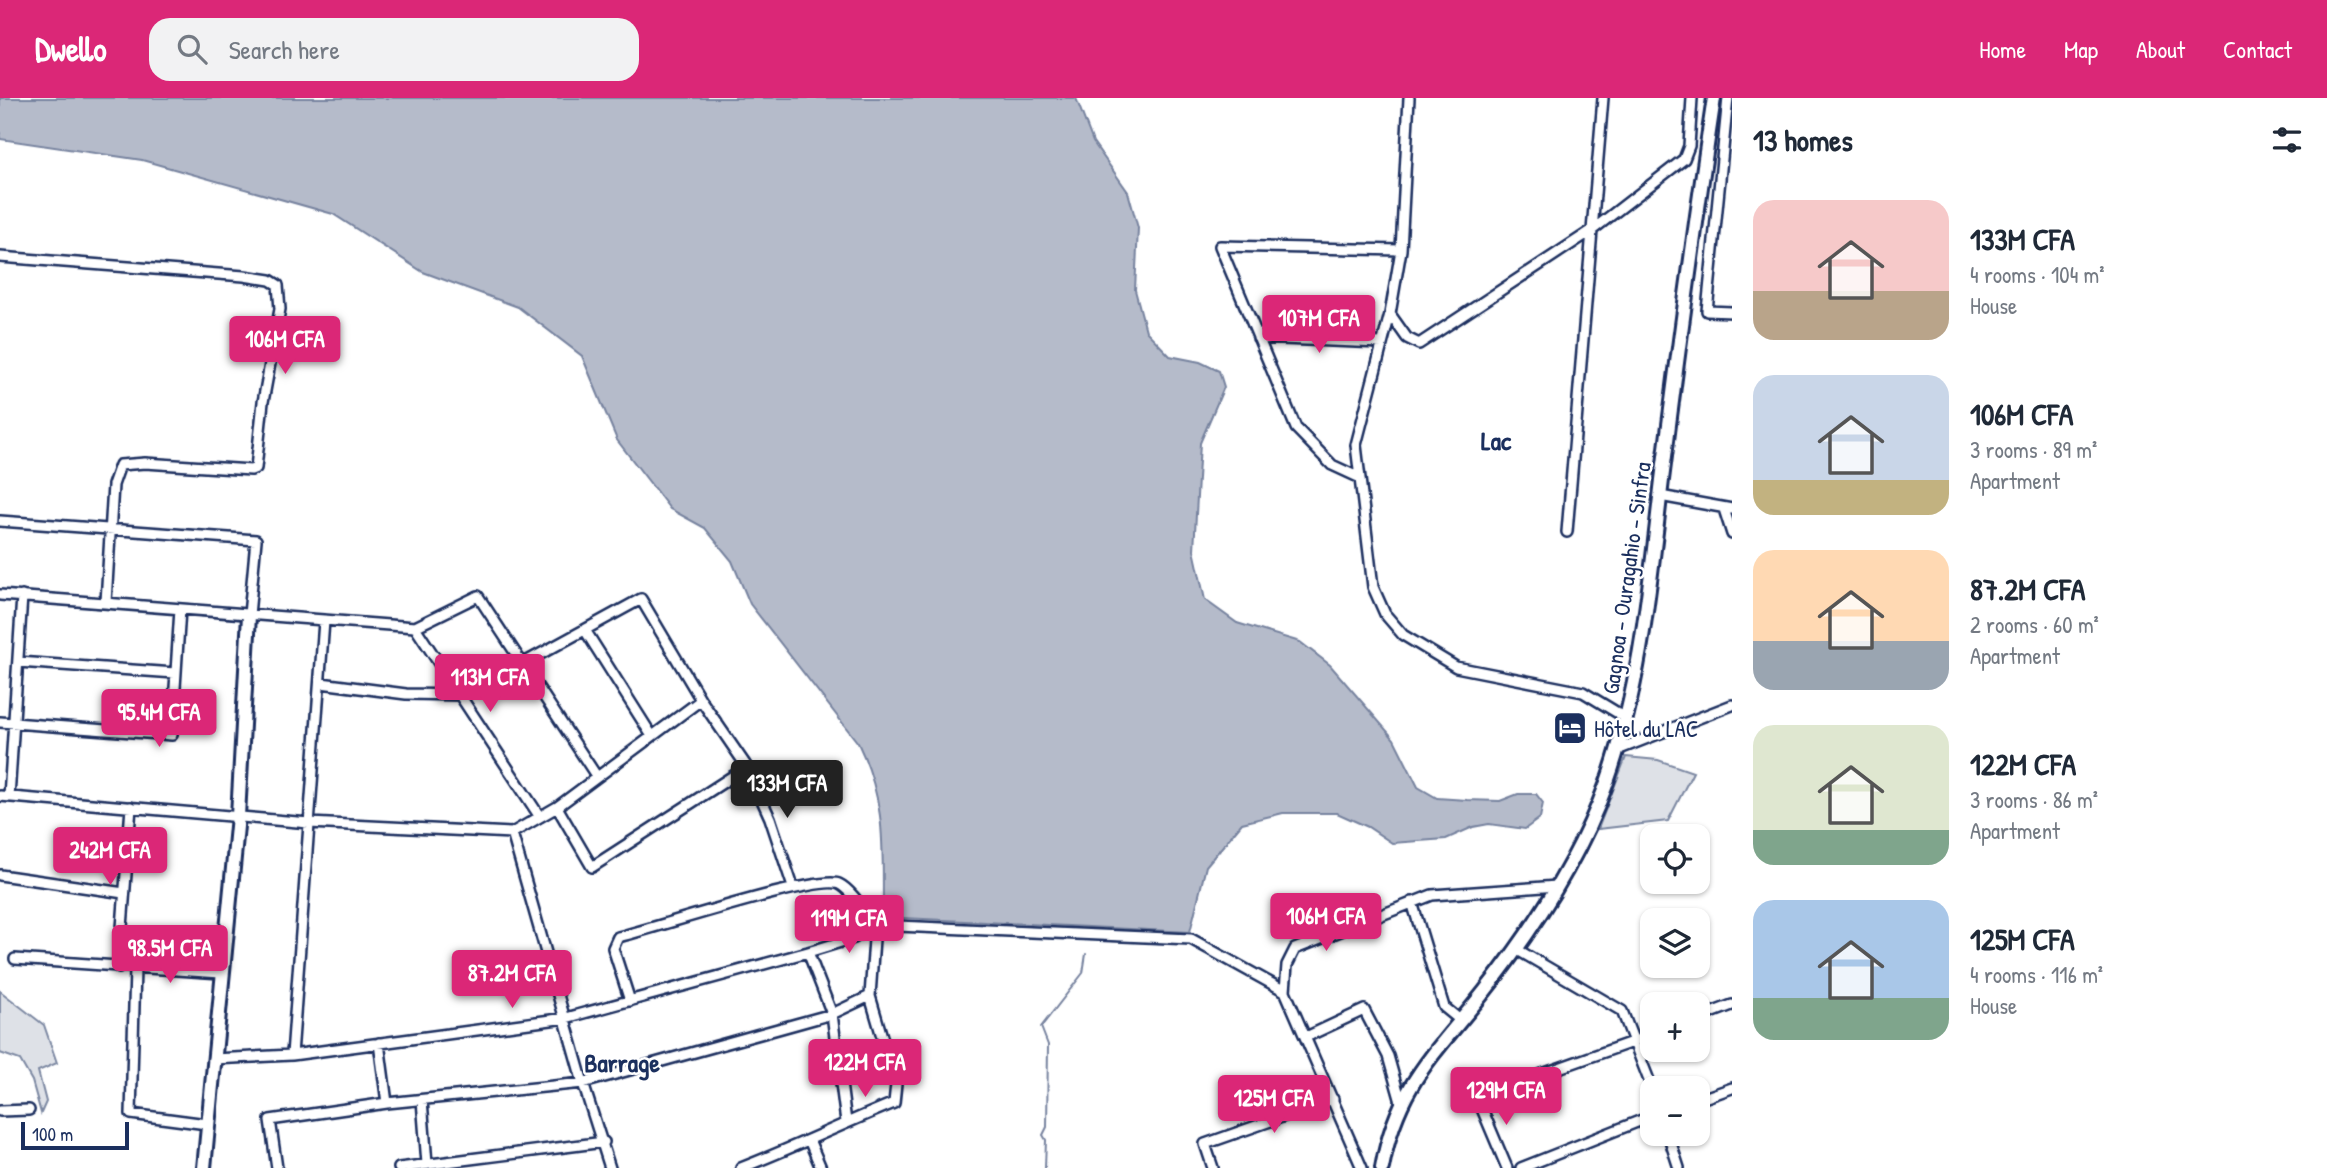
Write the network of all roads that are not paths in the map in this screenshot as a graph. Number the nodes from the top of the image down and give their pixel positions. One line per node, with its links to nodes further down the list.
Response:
1 (1409, 98): 8 (street)
2 (1603, 98): 7 (street)
3 (1692, 98): 7 (street)
4 (1714, 98): 15 (main road, Gagnoa - Ouragahio - Sinfra)
5 (1728, 98): 6 (street)
6 (1728, 146): 10 (street)
7 (1591, 231): 11 (street); 19 (street)
8 (1401, 250): 11 (street); 12 (street)
9 (0, 257): 18 (street)
10 (1732, 312)
11 (1390, 313): 13 (street)
12 (1258, 338): 13 (street); 14 (street)
13 (1382, 343): 14 (street)
14 (1358, 477): 36 (street)
15 (1660, 496): 16 (street); 36 (main road, Gagnoa - Ouragahio - Sinfra)
16 (1728, 509): 20 (street)
17 (0, 521): 18 (street)
18 (109, 529): 23 (street); 25 (street)
19 (1567, 532)
20 (1732, 534)
21 (0, 594): 22 (street)
22 (22, 596): 23 (street); 29 (street)
23 (106, 602): 24 (street)
24 (180, 609): 25 (street); 31 (street)
25 (249, 615): 26 (street); 46 (main road)
26 (324, 621): 27 (street); 32 (street)
27 (415, 627): 30 (street); 33 (street)
28 (585, 630): 30 (street); 34 (street); 39 (street)
29 (18, 662): 31 (street); 38 (street)
30 (524, 663): 42 (street)
31 (175, 673): 38 (street)
32 (321, 683): 33 (street); 48 (street)
33 (462, 695): 47 (street)
34 (701, 700): 39 (street); 41 (street)
35 (1732, 705): 40 (street)
36 (1626, 718): 40 (main road, Gagnoa - Ouragahio - Sinfra)
37 (0, 722): 38 (street)
38 (14, 723): 43 (street)
39 (652, 736): 42 (street)
40 (1617, 750): 51 (main road, Gagnoa - Ouragahio - Sinfra)
41 (747, 767): 45 (street); 52 (street)
42 (597, 777): 45 (street)
43 (5, 797): 44 (street)
44 (131, 807): 46 (street); 53 (street)
45 (557, 807): 47 (street)
46 (238, 816): 48 (street); 61 (main road)
47 (540, 817): 49 (street)
48 (309, 823): 49 (street); 74 (street)
49 (512, 833): 68 (street)
50 (0, 875): 53 (street)
51 (1557, 886): 54 (street); 56 (main road, Gagnoa - Ouragahio - Sinfra)
52 (793, 887): 55 (street); 64 (street)
53 (124, 893): 59 (street)
54 (1412, 902): 62 (street); 69 (street)
55 (875, 925): 57 (street); 62 (street); 63 (street)
56 (1516, 949): 69 (main road, Gagnoa - Ouragahio - Sinfra); 72 (street)
57 (808, 952): 64 (street); 66 (street)
58 (15, 959): 59 (street)
59 (120, 968): 60 (street)
60 (135, 969): 61 (street); 88 (street)
61 (221, 973): 75 (main road)
62 (1285, 991): 70 (street)
63 (870, 996): 66 (street); 87 (street)
64 (630, 1001): 68 (street)
65 (1732, 1006): 67 (street)
66 (832, 1014): 77 (street); 87 (street)
67 (1710, 1014)
68 (566, 1018): 73 (street); 77 (street)
69 (1460, 1020): 82 (main road, Gagnoa - Ouragahio - Sinfra)
70 (1306, 1037): 80 (street); 82 (street)
71 (1640, 1040): 72 (street)
72 (1636, 1041): 76 (street); 103 (street)
73 (379, 1043): 74 (street); 83 (street)
74 (292, 1055): 75 (street)
75 (213, 1059): 88 (main road)
76 (1648, 1076)
77 (583, 1083): 81 (street); 89 (street)
78 (1732, 1088): 79 (street)
79 (1710, 1096)
80 (1332, 1098): 100 (street); 101 (street)
81 (422, 1100): 83 (street); 92 (street)
82 (1401, 1102): 102 (main road, Gagnoa - Ouragahio - Sinfra)
83 (387, 1103): 95 (street)
84 (29, 1110): 85 (street)
85 (0, 1111)
86 (1640, 1121): 104 (street)
87 (846, 1122): 90 (street)
88 (207, 1124): 94 (main road)
89 (604, 1142): 93 (street); 97 (street)
90 (810, 1142): 98 (street); 99 (street)
91 (1672, 1146): 105 (street)
92 (427, 1164): 93 (street); 96 (street)
93 (474, 1164)
94 (204, 1168)
95 (277, 1168)
96 (401, 1168)
97 (610, 1168)
98 (741, 1168)
99 (821, 1168)
100 (1213, 1168)
101 (1362, 1168)
102 (1382, 1168)
103 (1507, 1168)
104 (1521, 1168)
105 (1679, 1168)

